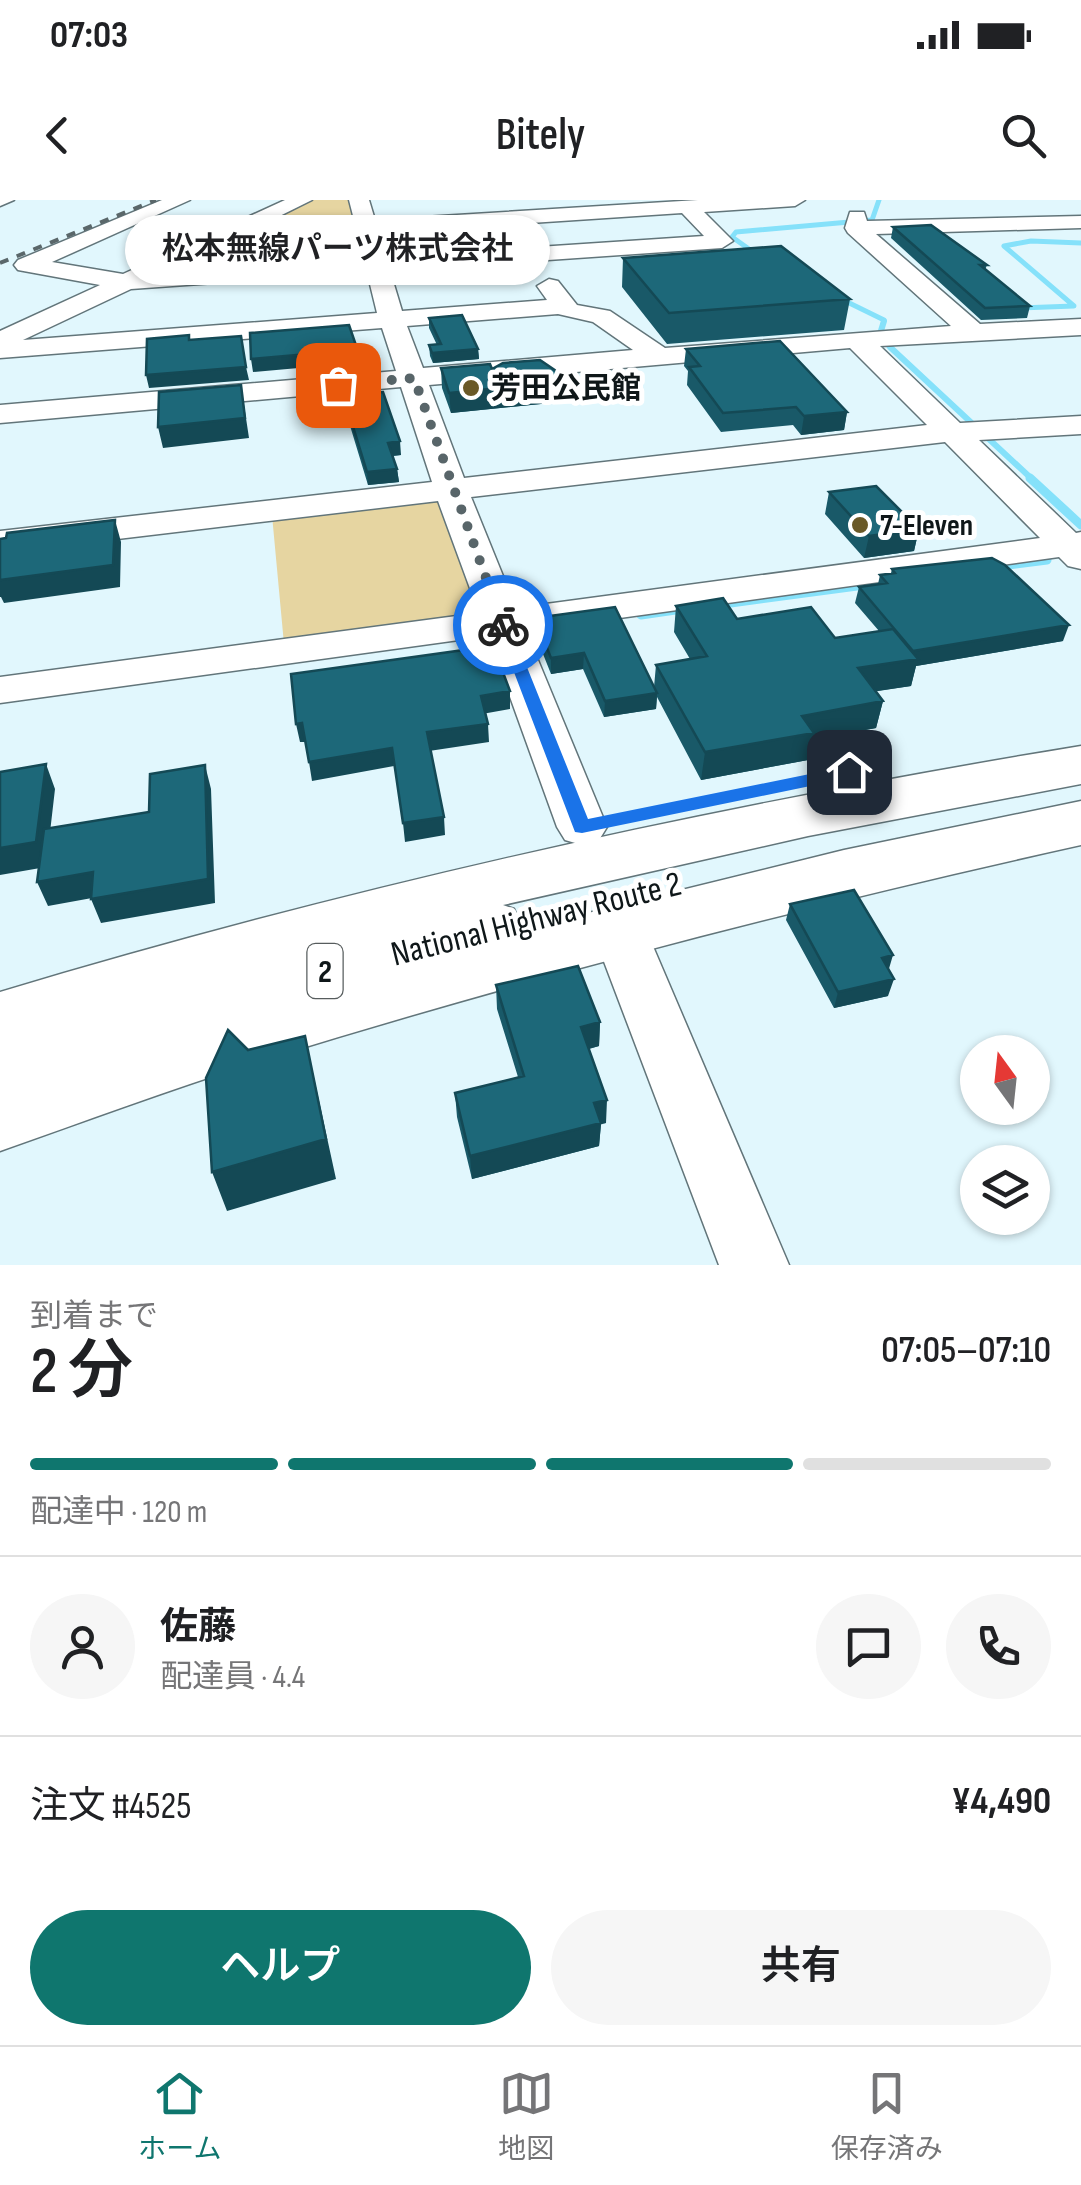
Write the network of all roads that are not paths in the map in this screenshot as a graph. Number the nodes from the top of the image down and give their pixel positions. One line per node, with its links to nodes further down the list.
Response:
1 (141, 200): 14 (street)
2 (180, 200): 16 (street)
3 (302, 200): 18 (street)
4 (359, 200): 12 (street)
5 (795, 200): 7 (street)
6 (863, 200): 11 (street)
7 (724, 202): 9 (street)
8 (566, 207): 9 (street); 12 (street)
9 (688, 207): 13 (street)
10 (1081, 222): 11 (street)
11 (855, 226): 22 (street)
12 (369, 227): 15 (street)
13 (533, 254): 15 (street); 19 (street)
14 (0, 257)
15 (378, 264): 18 (street); 20 (street)
16 (26, 265): 17 (street); 18 (street)
17 (0, 276)
18 (119, 280): 24 (street)
19 (566, 306): 20 (street); 26 (street)
20 (392, 320): 25 (street); 27 (street)
21 (1081, 326): 22 (street)
22 (974, 333): 23 (street)
23 (875, 338): 26 (street); 30 (street)
24 (0, 341)
25 (0, 350)
26 (660, 357): 27 (street)
27 (414, 378): 28 (street); 31 (street)
28 (0, 414)
29 (1081, 425): 30 (street)
30 (970, 431): 31 (street); 33 (street)
31 (452, 492): 32 (street); 34 (street)
32 (0, 542)
33 (1077, 548): 34 (street)
34 (502, 622): 35 (street); 40 (street)
35 (0, 690)
36 (1081, 732): 40 (highway)
37 (1081, 765): 40 (highway, National Highway Route 2 / 2)
38 (1081, 798): 40 (highway, National Highway Route 2 / 2)
39 (1081, 823): 40 (highway)
40 (622, 874): 41 (highway); 42 (highway, National Highway Route 2 / 2); 43 (highway, National Highway Route 2 / 2); 44 (highway); 45 (street)
41 (0, 982)
42 (0, 1022)
43 (0, 1070)
44 (0, 1116)
45 (754, 1265)

